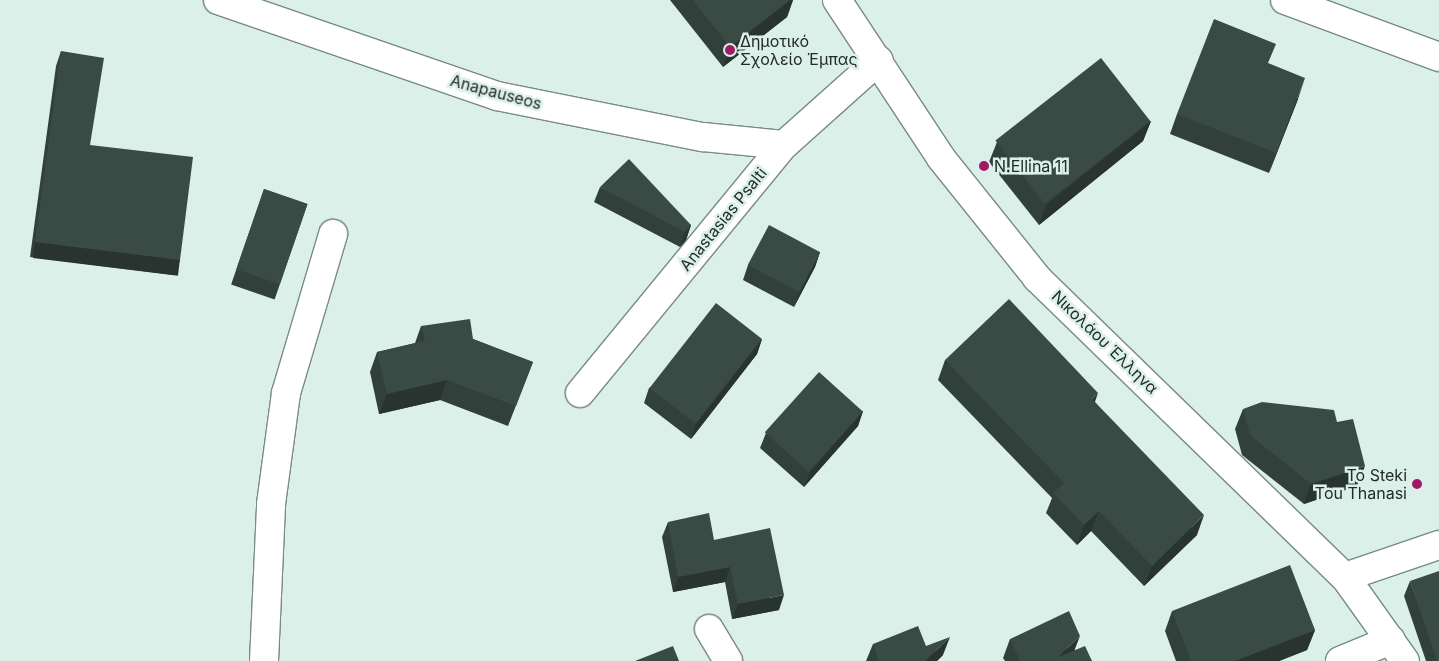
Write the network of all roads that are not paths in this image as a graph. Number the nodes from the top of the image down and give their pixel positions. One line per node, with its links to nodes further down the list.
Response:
1 (218, 0): 6 (street, Anapauseos)
2 (837, 0): 5 (street, Νικολάου Έλληνα)
3 (1285, 0): 4 (street)
4 (1439, 57)
5 (879, 60): 6 (street, Anastasias Psalti); 10 (street, Νικολάου Έλληνα)
6 (784, 145): 8 (street, Anastasias Psalti)
7 (333, 234): 13 (street)
8 (580, 393)
9 (1439, 544): 10 (street)
10 (1344, 577): 12 (street, Νικολάου Έλληνα)
11 (709, 629): 14 (street)
12 (1398, 651): 15 (street)
13 (264, 661)
14 (728, 661)
15 (1340, 661)

